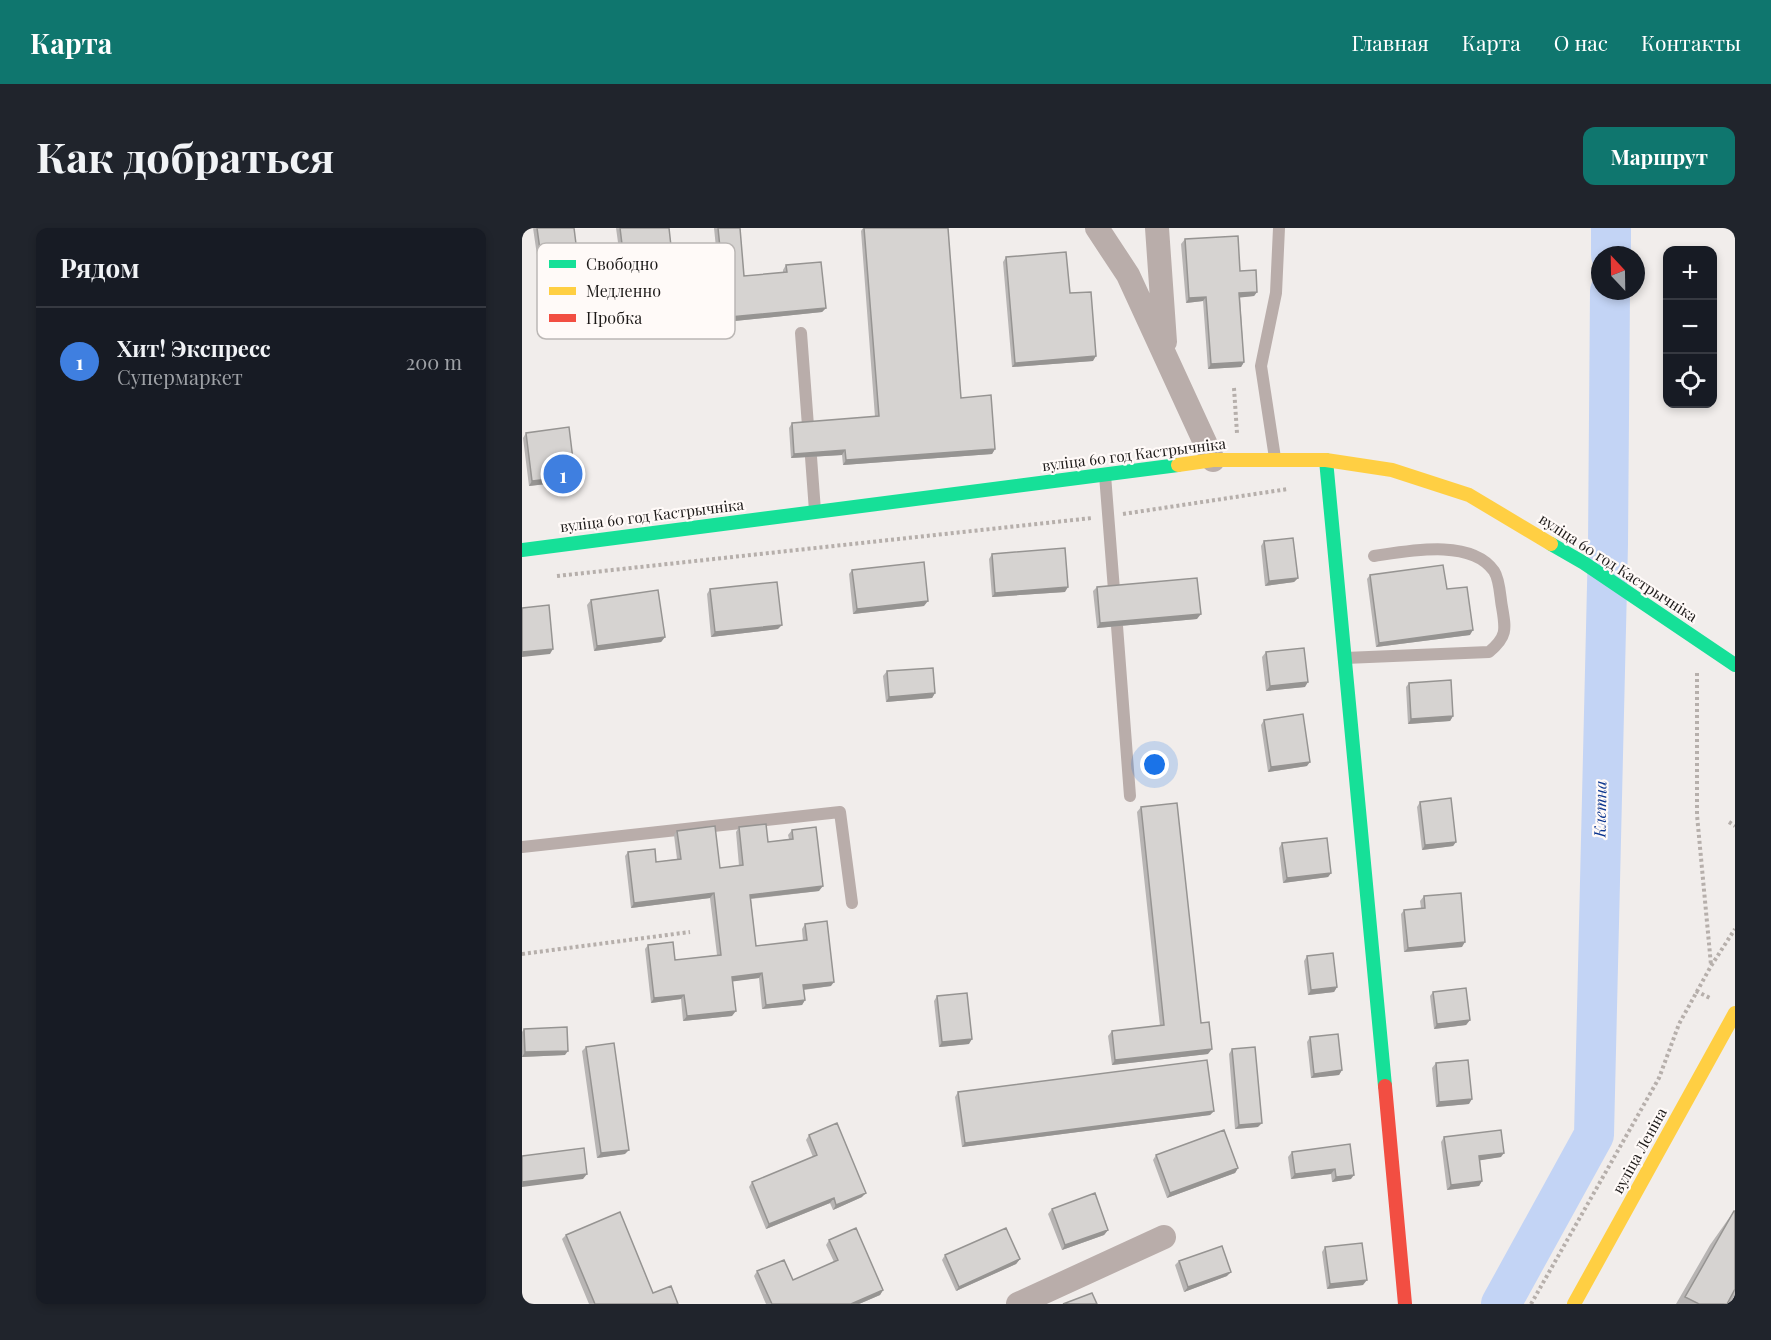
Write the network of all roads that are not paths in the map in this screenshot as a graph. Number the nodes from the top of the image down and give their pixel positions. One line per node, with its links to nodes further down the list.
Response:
1 (1097, 228): 5 (street)
2 (1157, 228): 5 (street)
3 (1279, 228): 8 (lane)
4 (801, 333): 6 (lane)
5 (1166, 358): 9 (street)
6 (808, 426)
7 (811, 457): 12 (lane)
8 (1275, 459): 9 (street, вуліца 60 год Кастрычніка); 10 (street, вуліца 60 год Кастрычніка)
9 (1213, 460): 11 (street, вуліца 60 год Кастрычніка)
10 (1326, 460): 17 (street); 18 (street, вуліца 60 год Кастрычніка)
11 (1105, 474): 12 (street, вуліца 60 год Кастрычніка); 15 (lane)
12 (815, 512): 13 (street, вуліца 60 год Кастрычніка)
13 (522, 550)
14 (1374, 556): 17 (lane)
15 (1114, 590)
16 (1117, 626): 19 (lane)
17 (1344, 658): 25 (street)
18 (1735, 665)
19 (1130, 796)
20 (522, 847): 21 (lane)
21 (852, 903)
22 (1735, 1013): 26 (street, вуліца Леніна)
23 (1164, 1237): 24 (street)
24 (1018, 1304)
25 (1405, 1304)
26 (1574, 1304)

